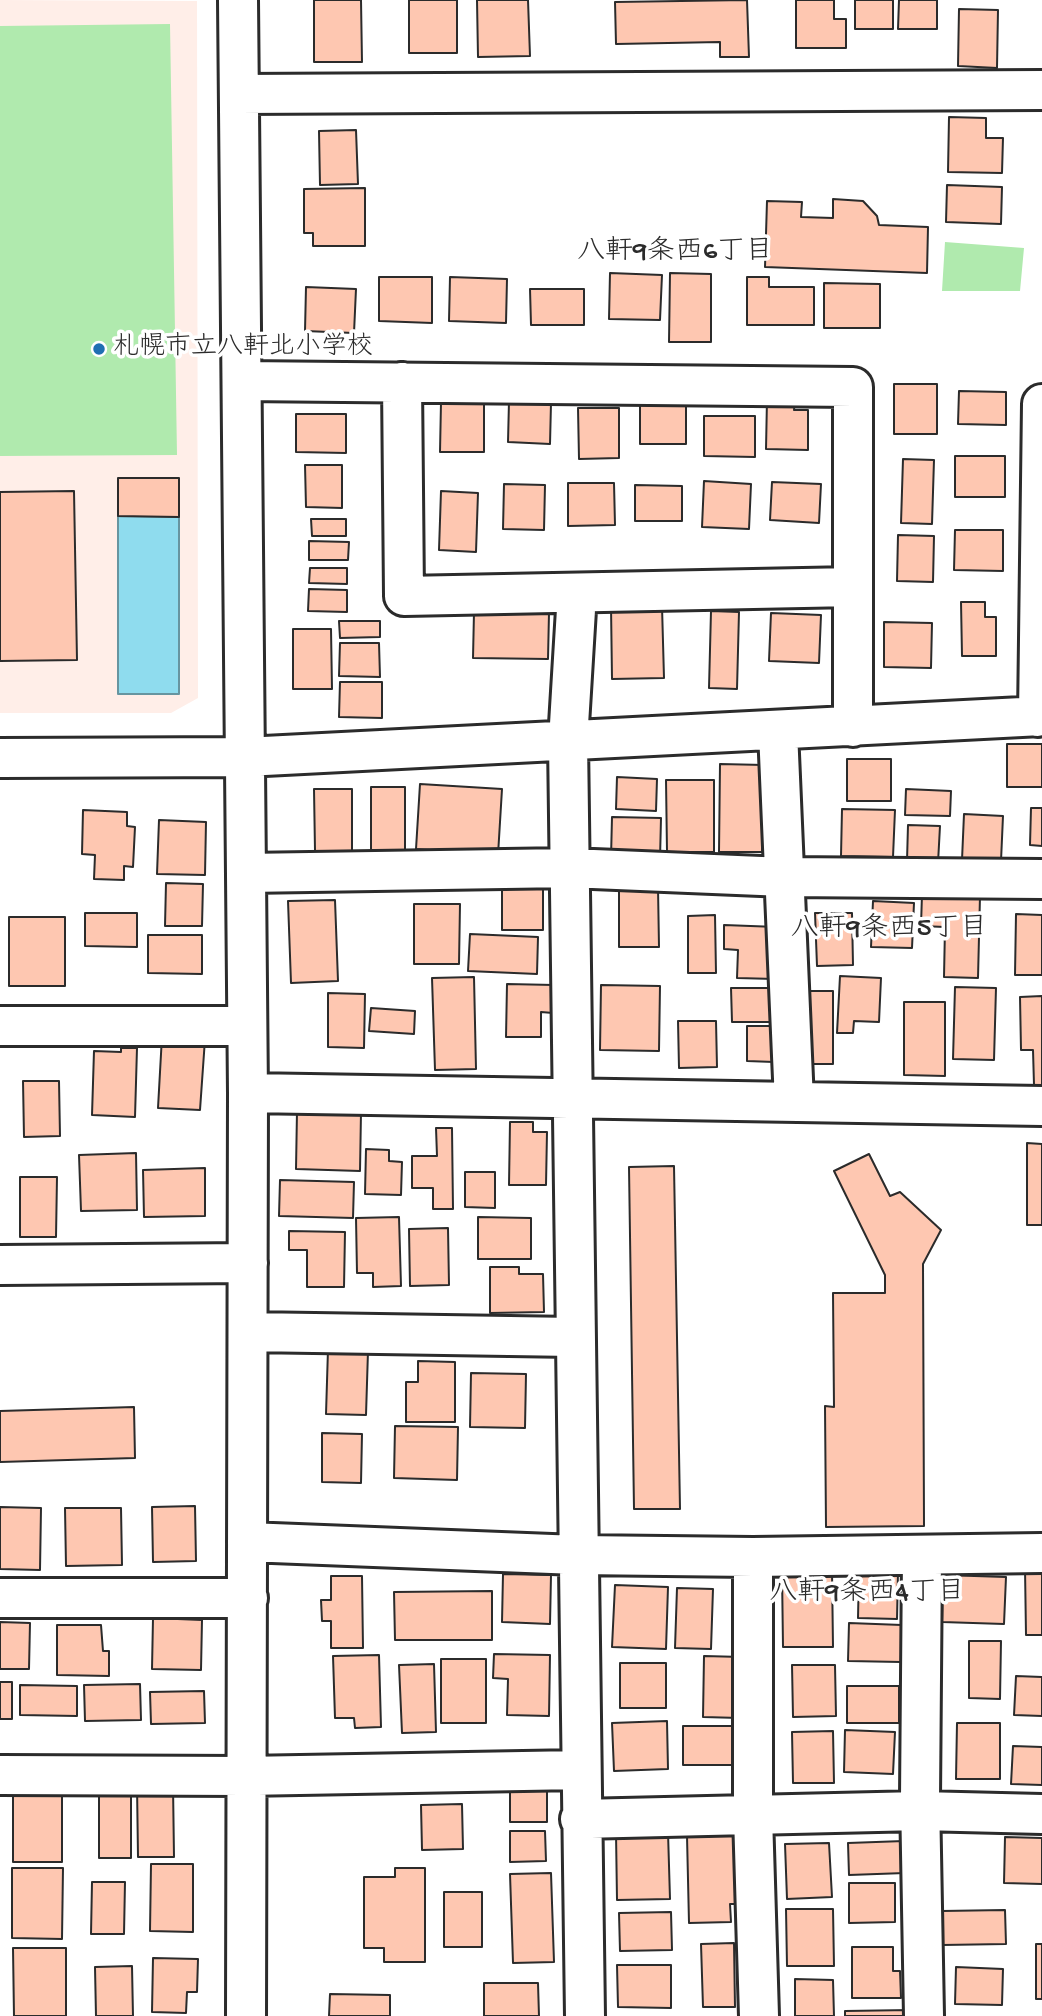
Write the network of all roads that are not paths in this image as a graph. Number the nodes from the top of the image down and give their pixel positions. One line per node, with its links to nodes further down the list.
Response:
1 (238, 0): 3 (street)
2 (1042, 90): 3 (street)
3 (239, 94): 4 (street)
4 (242, 380): 5 (street); 13 (street)
5 (402, 382): 7 (street); 8 (street)
6 (1042, 404): 9 (street)
7 (853, 587): 8 (street); 10 (street)
8 (577, 593): 12 (street)
9 (1040, 717): 10 (street)
10 (853, 727): 11 (street)
11 (778, 731): 12 (street); 17 (street)
12 (568, 741): 13 (street); 15 (street)
13 (245, 757): 14 (street); 16 (street)
14 (0, 758)
15 (569, 868): 16 (street); 17 (street); 22 (street)
16 (246, 873): 20 (street)
17 (785, 877): 18 (street); 23 (street)
18 (1042, 879)
19 (0, 1026): 20 (street)
20 (247, 1026): 21 (street)
21 (248, 1093): 22 (street); 25 (street)
22 (571, 1098): 23 (street); 28 (street)
23 (794, 1102): 24 (street)
24 (1042, 1106)
25 (248, 1263): 26 (street); 27 (street)
26 (0, 1265)
27 (249, 1332): 28 (street); 29 (street)
28 (574, 1337): 31 (street)
29 (247, 1542): 31 (street); 35 (street)
30 (1042, 1553): 32 (street)
31 (578, 1555): 33 (street); 36 (street)
32 (922, 1556): 33 (street); 39 (street)
33 (753, 1557): 41 (street)
34 (0, 1598): 35 (street)
35 (248, 1598): 38 (street)
36 (579, 1770): 38 (street); 42 (street)
37 (0, 1775): 38 (street)
38 (244, 1776): 43 (street)
39 (920, 1811): 40 (street); 41 (street); 46 (street)
40 (1042, 1814)
41 (753, 1815): 42 (street); 45 (street)
42 (580, 1819): 44 (street)
43 (246, 2016)
44 (585, 2016)
45 (759, 2016)
46 (924, 2016)

